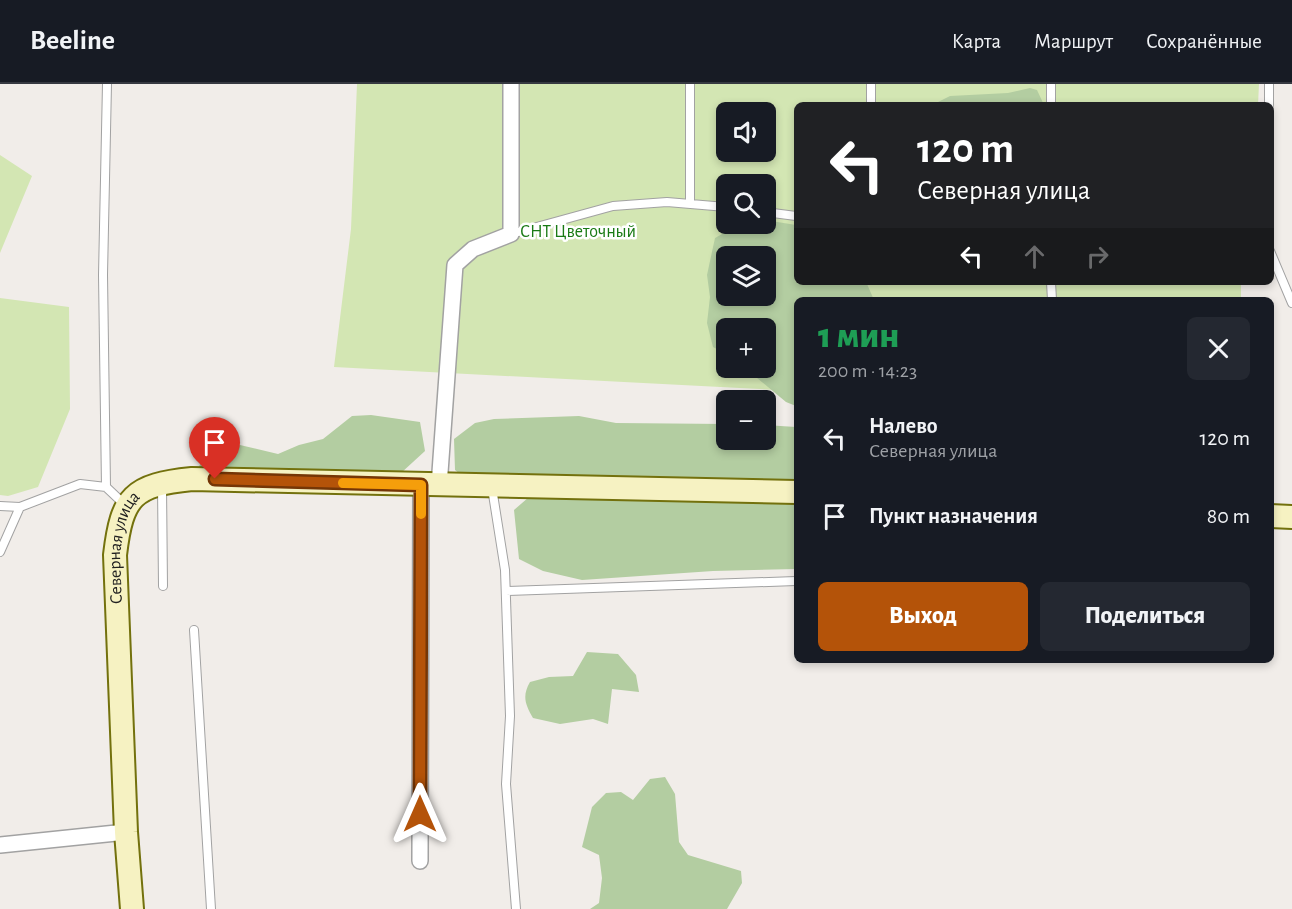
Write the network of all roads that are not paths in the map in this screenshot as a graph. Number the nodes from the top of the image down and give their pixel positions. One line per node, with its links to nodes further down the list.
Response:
1 (107, 84): 19 (lane)
2 (511, 84): 14 (street)
3 (690, 84): 10 (lane)
4 (871, 84): 7 (lane)
5 (1051, 84): 8 (lane)
6 (1269, 84): 9 (lane)
7 (871, 102)
8 (1051, 102)
9 (1269, 102)
10 (690, 202): 11 (lane); 14 (lane)
11 (716, 206)
12 (776, 213): 13 (lane)
13 (794, 216)
14 (511, 234): 18 (street)
15 (1274, 260): 16 (lane)
16 (1292, 303)
17 (162, 482): 18 (street, Северная улица); 22 (street, Северная улица); 29 (lane)
18 (430, 486): 20 (street, Северная улица); 34 (street)
19 (106, 487): 22 (lane); 24 (lane)
20 (492, 487): 21 (street, Северная улица); 30 (lane)
21 (794, 492)
22 (125, 505): 32 (street, Северная улица)
23 (0, 506): 24 (lane)
24 (20, 507): 27 (lane)
25 (1274, 516): 26 (street)
26 (1292, 518)
27 (0, 552)
28 (794, 581): 30 (lane)
29 (163, 586)
30 (507, 591): 37 (lane)
31 (194, 630): 36 (lane)
32 (126, 832): 33 (street); 35 (street, Северная улица)
33 (0, 845)
34 (420, 861)
35 (132, 909)
36 (211, 909)
37 (516, 909)

